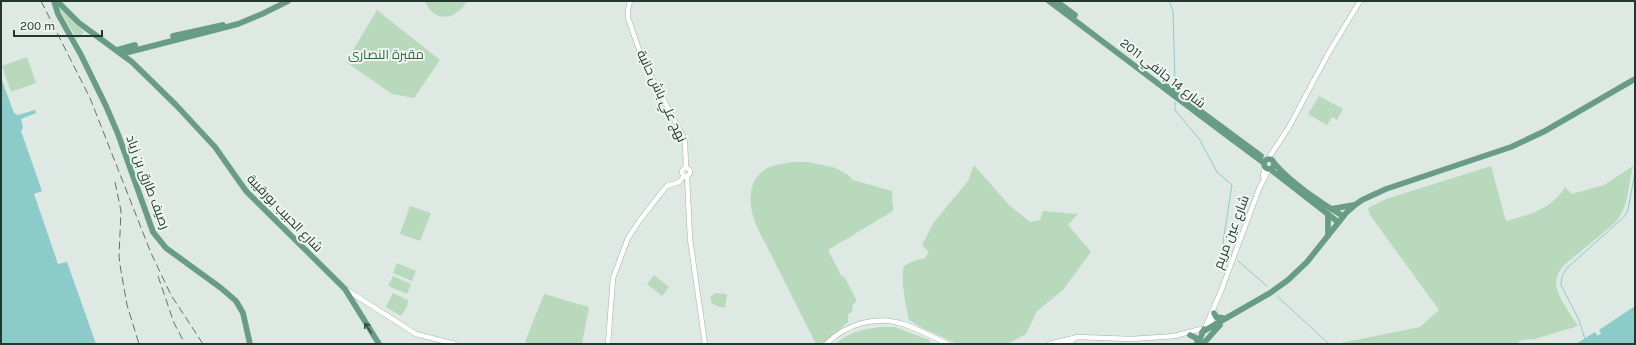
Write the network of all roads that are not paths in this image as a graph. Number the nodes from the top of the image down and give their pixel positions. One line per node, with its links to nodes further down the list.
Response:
1 (54, 1): 27 (main road, رصيف طارق بن زياد)
2 (57, 1): 10 (main road, شارع الحبيب بورقيبة)
3 (61, 1): 10 (main road, شارع الحبيب بورقيبة)
4 (280, 1): 10 (main road)
5 (288, 1): 10 (main road)
6 (630, 1): 13 (street, نهج علي باش حانبة)
7 (1049, 1): 12 (main road, شارع 14 جانفي 2011)
8 (1056, 1): 12 (main road, شارع 14 جانفي 2011)
9 (1360, 1): 12 (street, شارع عين مريم)
10 (121, 51): 19 (main road, شارع الحبيب بورقيبة)
11 (1635, 79): 14 (main road)
12 (1269, 164): 15 (main road, شارع 14 جانفي 2011); 20 (street, شارع عين مريم)
13 (685, 176): 30 (street); 31 (street)
14 (1354, 205): 15 (main road); 16 (main road)
15 (1330, 212): 16 (main road, شارع 14 جانفي 2011); 17 (main road, شارع 14 جانفي 2011); 18 (main road)
16 (1343, 216): 17 (main road)
17 (1338, 222): 18 (main road)
18 (1328, 236): 21 (main road)
19 (345, 289): 28 (main road, شارع الحبيب بورقيبة, one-way to 19); 29 (street)
20 (1212, 315): 21 (main road); 22 (street, شارع عين مريم); 23 (street)
21 (1225, 319): 22 (main road); 37 (main road)
22 (1206, 329): 23 (street); 24 (street); 36 (main road, شارع عين مريم); 37 (main road, شارع عين مريم)
23 (1196, 330): 25 (street)
24 (1190, 335): 25 (street); 36 (main road)
25 (1174, 336): 26 (street)
26 (1076, 337): 34 (street); 35 (street)
27 (250, 344)
28 (379, 344)
29 (455, 344)
30 (608, 344)
31 (705, 344)
32 (826, 344): 33 (street)
33 (948, 344)
34 (1050, 344)
35 (1065, 344)
36 (1198, 344)
37 (1202, 344)

